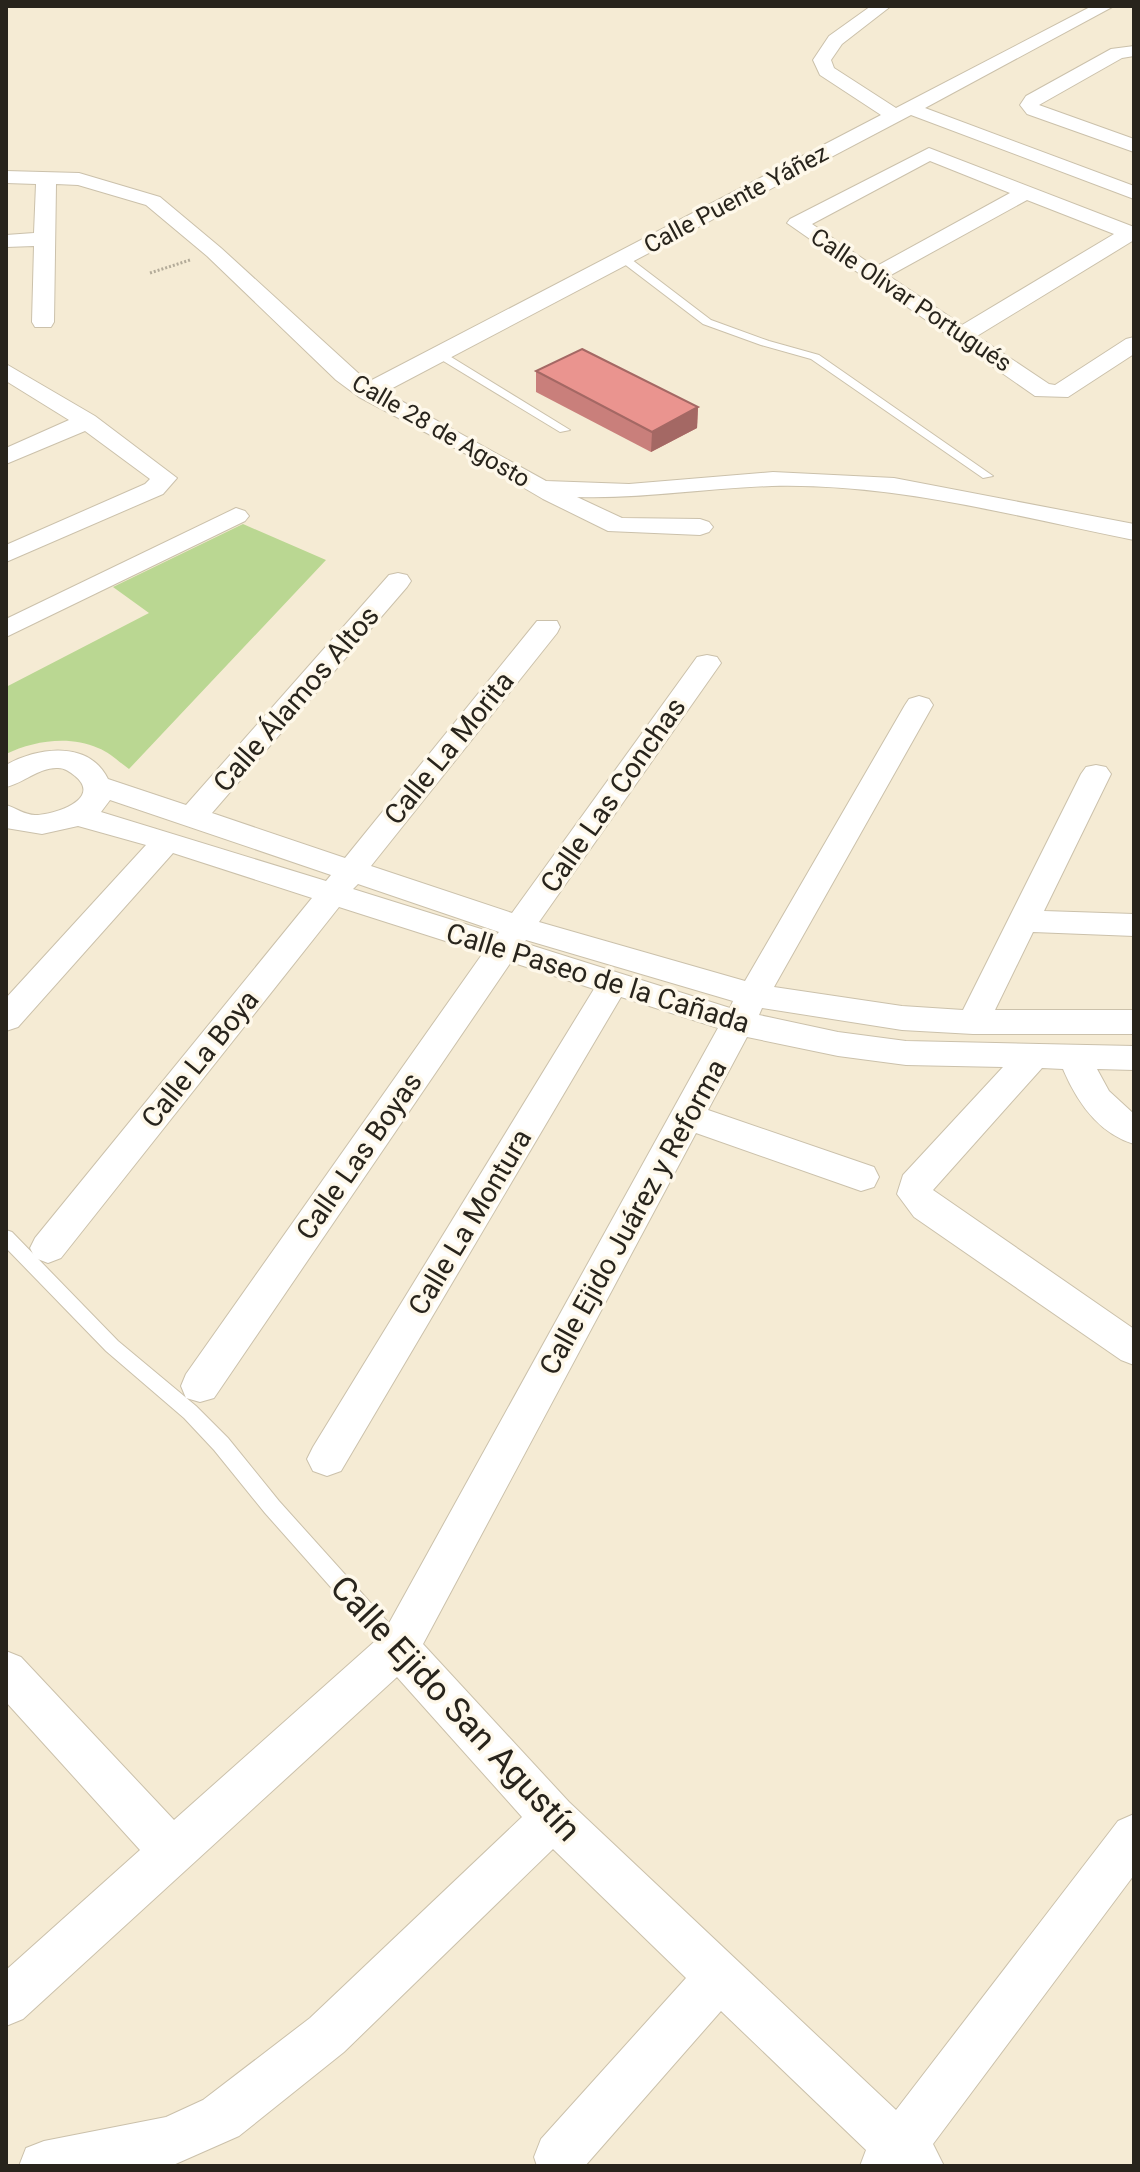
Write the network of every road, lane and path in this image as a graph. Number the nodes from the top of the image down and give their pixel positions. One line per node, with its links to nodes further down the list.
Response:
1 (882, 6): 4 (street)
2 (1105, 6): 4 (street, Calle Puente Yáñez)
3 (1134, 51): 5 (street)
4 (908, 109): 9 (street); 15 (street, Calle Puente Yáñez)
5 (1130, 140)
6 (6, 177): 7 (street, Calle 28 de Agosto)
7 (46, 177): 12 (street); 14 (street, Calle 28 de Agosto)
8 (1026, 192): 10 (street, Calle Olivar Portugués); 17 (street); 17 (street, Calle Olivar Portugués)
9 (1133, 192): 10 (street)
10 (1096, 219): 11 (street, Calle Olivar Portugués)
11 (1132, 234): 19 (street)
12 (45, 239): 13 (street); 18 (street)
13 (6, 241)
14 (214, 252): 16 (path); 23 (street, Calle 28 de Agosto)
15 (623, 258): 21 (street, Calle Puente Yáñez); 27 (lane)
16 (150, 273)
17 (876, 275): 19 (street, Calle Olivar Portugués)
18 (43, 322)
19 (962, 335): 20 (street, Calle Olivar Portugués)
20 (1134, 344)
21 (439, 354): 23 (street, Calle Puente Yáñez); 25 (lane)
22 (9, 377): 24 (street)
23 (367, 392): 28 (street, Calle 28 de Agosto)
24 (87, 421): 26 (street); 32 (street)
25 (564, 430)
26 (6, 457)
27 (987, 476)
28 (541, 488): 30 (street); 31 (street, Calle 28 de Agosto)
29 (236, 516): 35 (street)
30 (700, 527)
31 (1134, 532)
32 (6, 554)
33 (398, 581): 42 (street, Calle Álamos Altos)
34 (547, 627): 45 (street, Calle La Morita)
35 (6, 629)
36 (707, 663): 49 (street, Calle Las Conchas)
37 (919, 705): 51 (street, Calle Ejido Juárez y Reforma)
38 (1096, 774): 47 (street)
39 (6, 778): 40 (street)
40 (99, 786): 41 (street); 42 (street)
41 (76, 815): 43 (street); 44 (street, Calle Paseo de la Cañada)
42 (193, 816): 45 (street)
43 (8, 820)
44 (167, 841): 46 (street, Calle Paseo de la Cañada); 52 (street)
45 (352, 869): 46 (street, Calle La Boya); 49 (street)
46 (332, 895): 49 (street, Calle Paseo de la Cañada); 62 (street, Calle La Boya)
47 (1021, 921): 48 (street); 53 (street)
48 (1134, 925)
49 (511, 938): 50 (street, Calle Paseo de la Cañada); 51 (street, Calle Paseo de la Cañada); 64 (street, Calle Las Boyas)
50 (613, 984): 51 (street, Calle Paseo de la Cañada); 65 (street, Calle La Montura)
51 (746, 1009): 53 (street, Calle Paseo de la Cañada); 55 (street, Calle Paseo de la Cañada); 58 (street, Calle Ejido Juárez y Reforma)
52 (6, 1019)
53 (973, 1022): 54 (street, Calle Paseo de la Cañada)
54 (1134, 1022)
55 (1032, 1058): 56 (street, Calle Paseo de la Cañada); 63 (street)
56 (1075, 1058): 57 (street, Calle Paseo de la Cañada); 59 (street)
57 (1134, 1058)
58 (688, 1117): 60 (street); 66 (street, Calle Ejido Juárez y Reforma)
59 (1134, 1131)
60 (861, 1177)
61 (6, 1237): 66 (lane, Calle Ejido San Agustín)
62 (48, 1248)
63 (1134, 1349)
64 (200, 1386)
65 (327, 1459)
66 (398, 1648): 68 (street, Calle Ejido San Agustín); 70 (street, Calle Ejido Juárez y Reforma)
67 (6, 1671): 70 (street)
68 (553, 1818): 71 (street, Calle Ejido San Agustín); 75 (street)
69 (1134, 1837): 74 (street)
70 (172, 1851): 72 (street, Calle Ejido Juárez y Reforma)
71 (719, 1977): 73 (street); 74 (street, Calle Ejido San Agustín)
72 (6, 2002)
73 (559, 2157)
74 (901, 2160)
75 (44, 2166)

